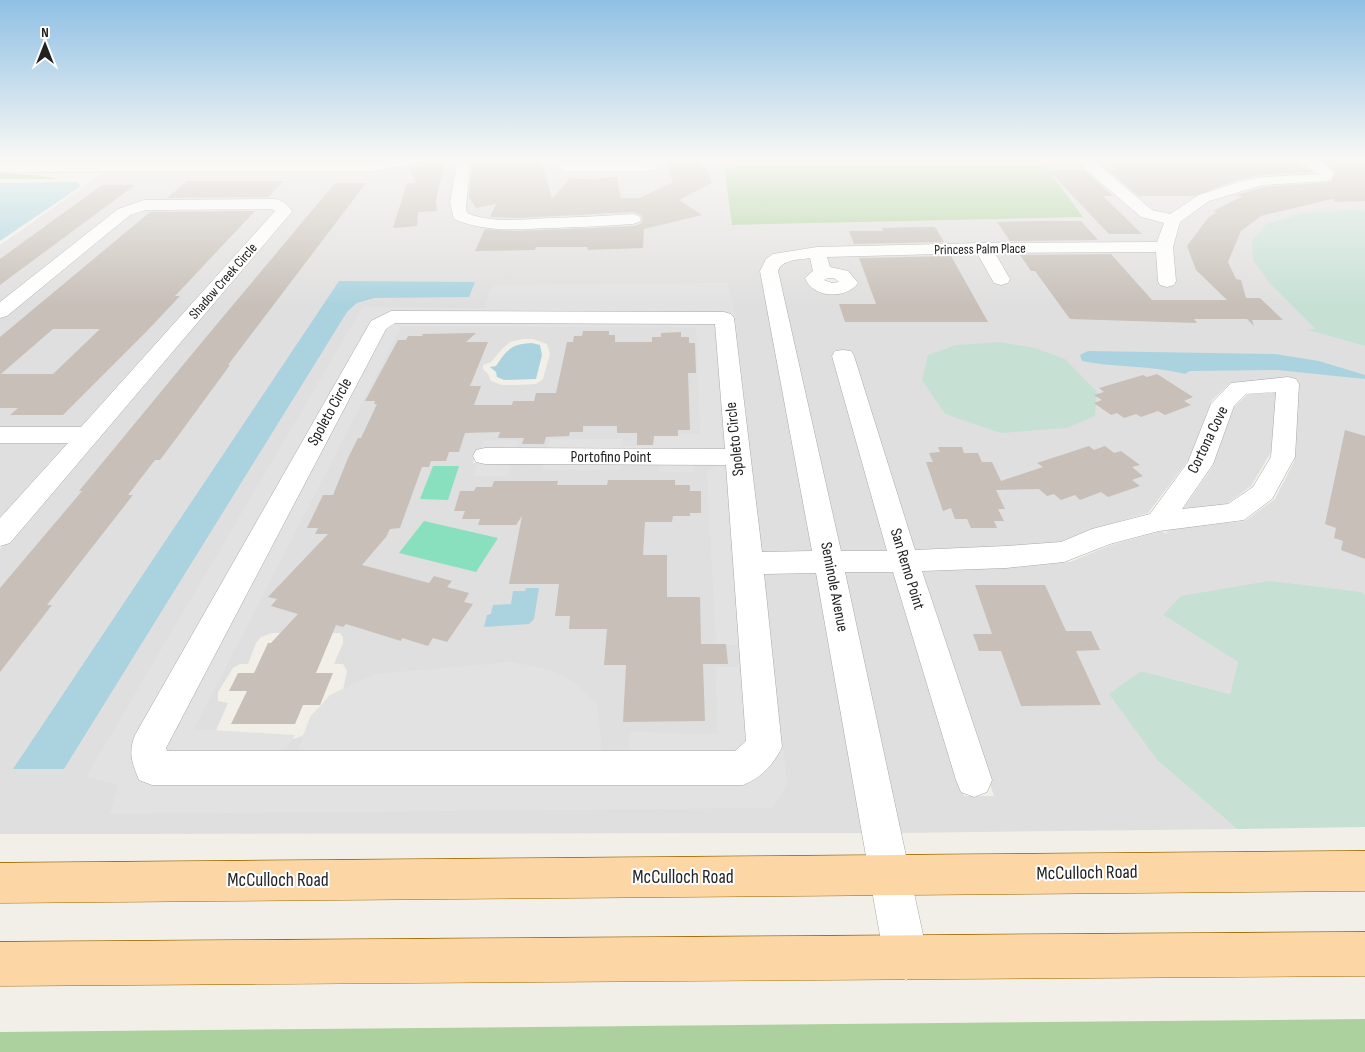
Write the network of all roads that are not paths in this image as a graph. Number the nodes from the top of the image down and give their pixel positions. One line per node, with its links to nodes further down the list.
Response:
1 (135, 208): 13 (street, Shadow Creek Circle)
2 (281, 208): 16 (street, Shadow Creek Circle)
3 (457, 208): 6 (street)
4 (1140, 208): 7 (street)
5 (1190, 208): 7 (street)
6 (633, 220)
7 (1173, 220): 8 (street)
8 (1164, 247): 9 (street, Princess Palm Place); 12 (street)
9 (983, 248): 10 (street, Princess Palm Place); 11 (street)
10 (820, 263): 23 (street, Seminole Avenue)
11 (1001, 279)
12 (1167, 280)
13 (0, 312)
14 (844, 356): 21 (street, San Remo Point)
15 (0, 435): 16 (street)
16 (87, 435): 20 (street, Shadow Creek Circle)
17 (485, 456): 18 (street, Portofino Point)
18 (737, 457): 22 (street, Spoleto Circle); 22 (street, Spoleto Circle)
19 (1159, 521): 19 (street, Cortona Cove); 21 (street, Cortona Cove)
20 (0, 536)
21 (904, 561): 23 (street, Cortona Cove); 24 (street, San Remo Point)
22 (748, 563): 23 (street, Cortona Cove)
23 (829, 563): 26 (street, Seminole Avenue)
24 (974, 780)
25 (1365, 871): 26 (main road, McCulloch Road)
26 (890, 875): 27 (main road, McCulloch Road); 29 (street, Seminole Avenue)
27 (0, 882)
28 (1365, 954): 29 (main road)
29 (906, 958): 30 (main road)
30 (0, 964)

